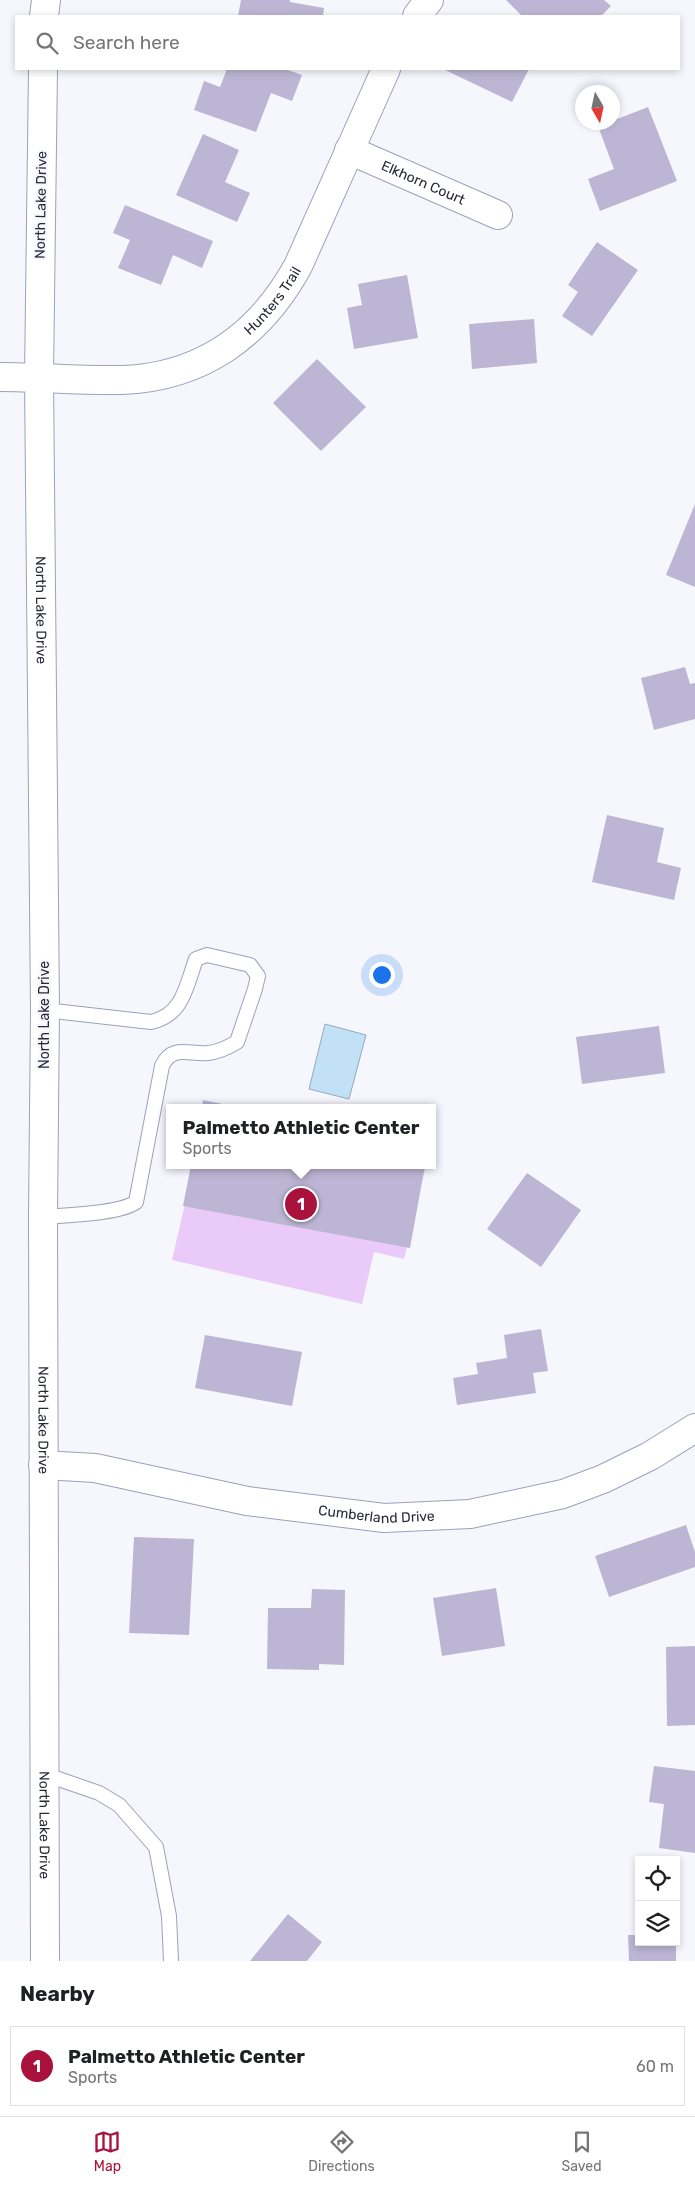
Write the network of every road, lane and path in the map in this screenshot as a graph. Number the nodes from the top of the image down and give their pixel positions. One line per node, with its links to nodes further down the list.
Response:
1 (46, 0): 3 (main road)
2 (429, 0): 4 (main road)
3 (44, 15)
4 (418, 15)
5 (43, 70): 10 (main road, North Lake Drive)
6 (386, 70): 7 (main road, Hunters Trail)
7 (349, 150): 8 (main road, Elkhorn Court); 10 (main road, Hunters Trail)
8 (498, 215)
9 (0, 377): 10 (main road, Hunters Trail)
10 (39, 377): 11 (main road, North Lake Drive)
11 (45, 1010): 12 (main road, North Lake Drive); 12 (lane)
12 (43, 1217): 14 (main road, North Lake Drive)
13 (695, 1428): 14 (main road, Cumberland Drive)
14 (43, 1465): 15 (main road, North Lake Drive)
15 (44, 1774): 16 (main road, North Lake Drive); 17 (lane)
16 (45, 1961)
17 (171, 1961)

